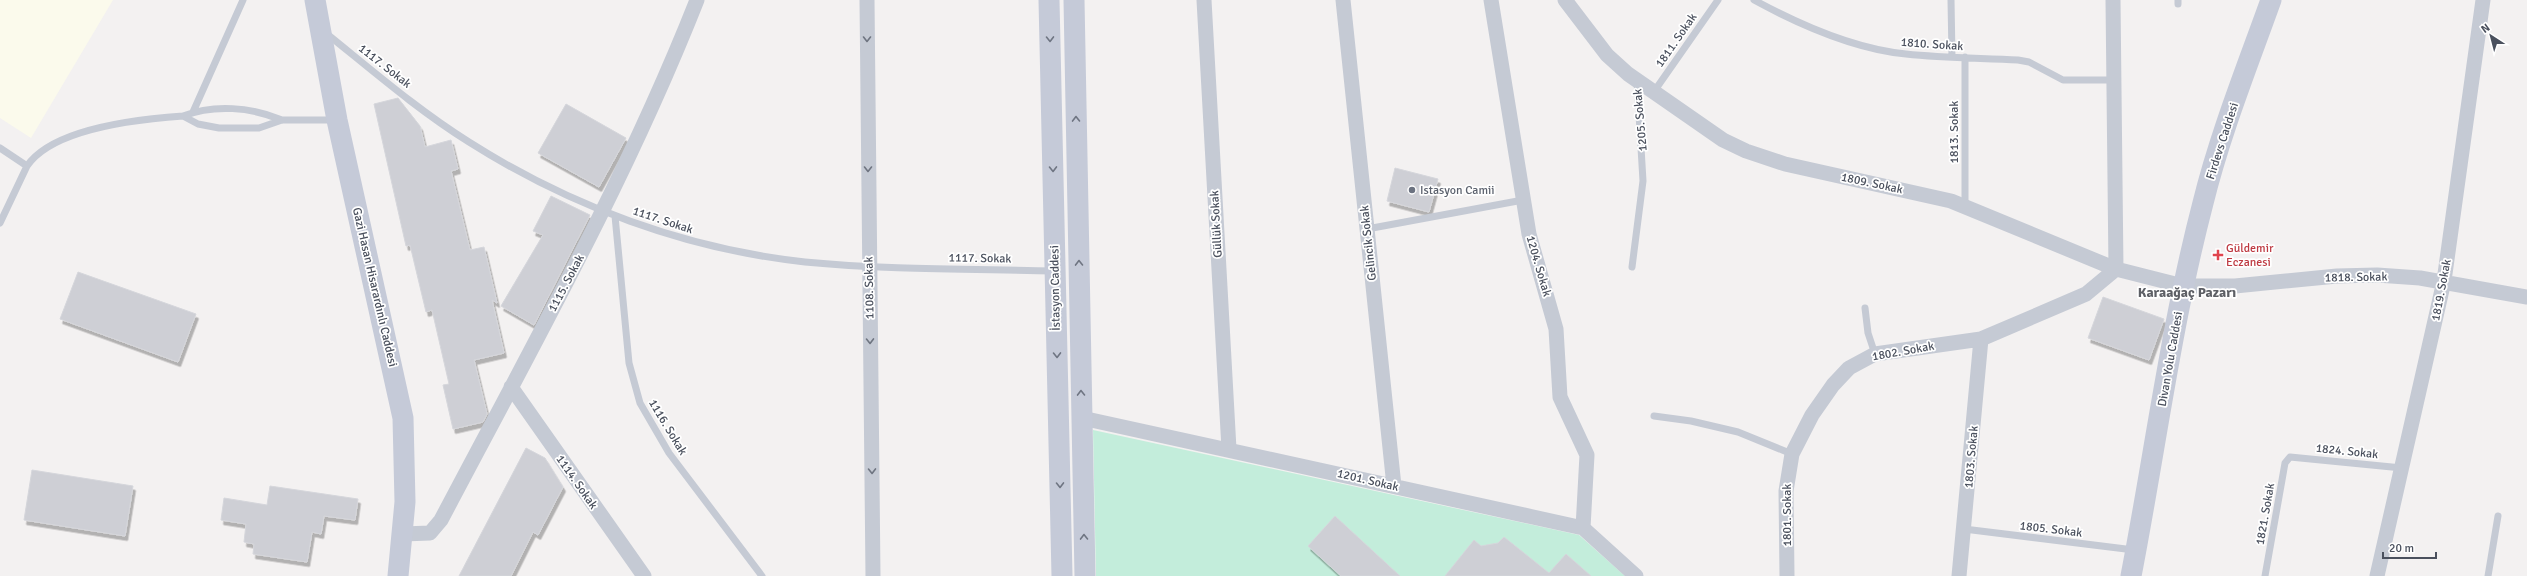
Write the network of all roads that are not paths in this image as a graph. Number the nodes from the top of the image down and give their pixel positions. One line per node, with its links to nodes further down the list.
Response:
1 (243, 0): 23 (lane)
2 (315, 0): 17 (street, Gazi Hasan Hisarardınlı Caddesi)
3 (697, 0): 31 (street, 1115. Sokak)
4 (867, 0): 34 (street, 1108. Sokak, one-way to 34)
5 (1049, 0): 37 (street, İstasyon Caddesi, one-way to 37)
6 (1074, 0): 46 (street, İstasyon Caddesi, one-way to 6)
7 (1204, 0): 47 (street, Güllük Sokak)
8 (1343, 0): 33 (street, Gelincik Sokak)
9 (1491, 0): 29 (street, 1204. Sokak)
10 (1565, 0): 21 (street, 1205. Sokak)
11 (1718, 0): 22 (lane, 1811. Sokak)
12 (1754, 0): 18 (lane, 1810. Sokak)
13 (1951, 0): 18 (lane)
14 (2112, 0): 20 (street)
15 (2271, 0): 39 (street, Firdevs Caddesi)
16 (2483, 0): 38 (street, 1819. Sokak)
17 (318, 28): 26 (street, Gazi Hasan Hisarardınlı Caddesi); 31 (lane, 1117. Sokak)
18 (1952, 56): 19 (lane, 1810. Sokak)
19 (1965, 57): 20 (lane, 1810. Sokak); 30 (lane, 1813. Sokak)
20 (2114, 80): 36 (street)
21 (1637, 81): 22 (street, 1809. Sokak); 35 (lane, 1205. Sokak)
22 (1653, 93): 30 (street, 1809. Sokak)
23 (193, 112): 24 (lane); 25 (lane)
24 (182, 116): 25 (lane); 28 (lane)
25 (282, 120): 26 (lane)
26 (337, 120): 55 (street, Gazi Hasan Hisarardınlı Caddesi)
27 (0, 148): 28 (lane)
28 (27, 166): 32 (lane)
29 (1522, 200): 33 (lane); 53 (street, 1204. Sokak)
30 (1965, 207): 36 (street, 1809. Sokak)
31 (609, 214): 34 (lane, 1117. Sokak); 44 (street, 1115. Sokak); 59 (lane, 1116. Sokak)
32 (0, 223)
33 (1367, 229): 51 (street, Gelincik Sokak)
34 (869, 267): 37 (lane, 1117. Sokak); 60 (street, 1108. Sokak, one-way to 60)
35 (1632, 267)
36 (2116, 269): 39 (street); 42 (street, 1802. Sokak)
37 (1055, 271): 61 (street, İstasyon Caddesi, one-way to 61)
38 (2444, 282): 39 (street, 1818. Sokak); 40 (street, 1818. Sokak); 50 (street, 1819. Sokak)
39 (2183, 286): 56 (street, Divan Yolu Caddesi)
40 (2527, 297)
41 (1865, 308): 43 (lane)
42 (1982, 339): 43 (street, 1802. Sokak); 54 (street, 1803. Sokak)
43 (1875, 354): 48 (street, 1802. Sokak)
44 (511, 387): 55 (street, 1115. Sokak); 58 (street, 1114. Sokak)
45 (1654, 416): 48 (lane)
46 (1082, 418): 47 (street, 1201. Sokak); 62 (street, İstasyon Caddesi, one-way to 46)
47 (1229, 449): 51 (street, 1201. Sokak)
48 (1792, 454): 64 (street, 1801. Sokak)
49 (2290, 456): 50 (lane, 1824. Sokak); 67 (lane, 1821. Sokak)
50 (2402, 468): 68 (street, 1819. Sokak)
51 (1394, 486): 53 (street, 1201. Sokak)
52 (2498, 516): 69 (lane)
53 (1583, 528): 63 (street, 1201. Sokak)
54 (1964, 529): 56 (lane, 1805. Sokak); 65 (street, 1803. Sokak)
55 (403, 534): 57 (street, Gazi Hasan Hisarardınlı Caddesi)
56 (2136, 551): 66 (street, Divan Yolu Caddesi)
57 (398, 576)
58 (644, 576)
59 (762, 576)
60 (873, 576)
61 (1062, 576)
62 (1085, 576)
63 (1636, 576)
64 (1788, 576)
65 (1960, 576)
66 (2131, 576)
67 (2265, 576)
68 (2377, 576)
69 (2488, 576)

